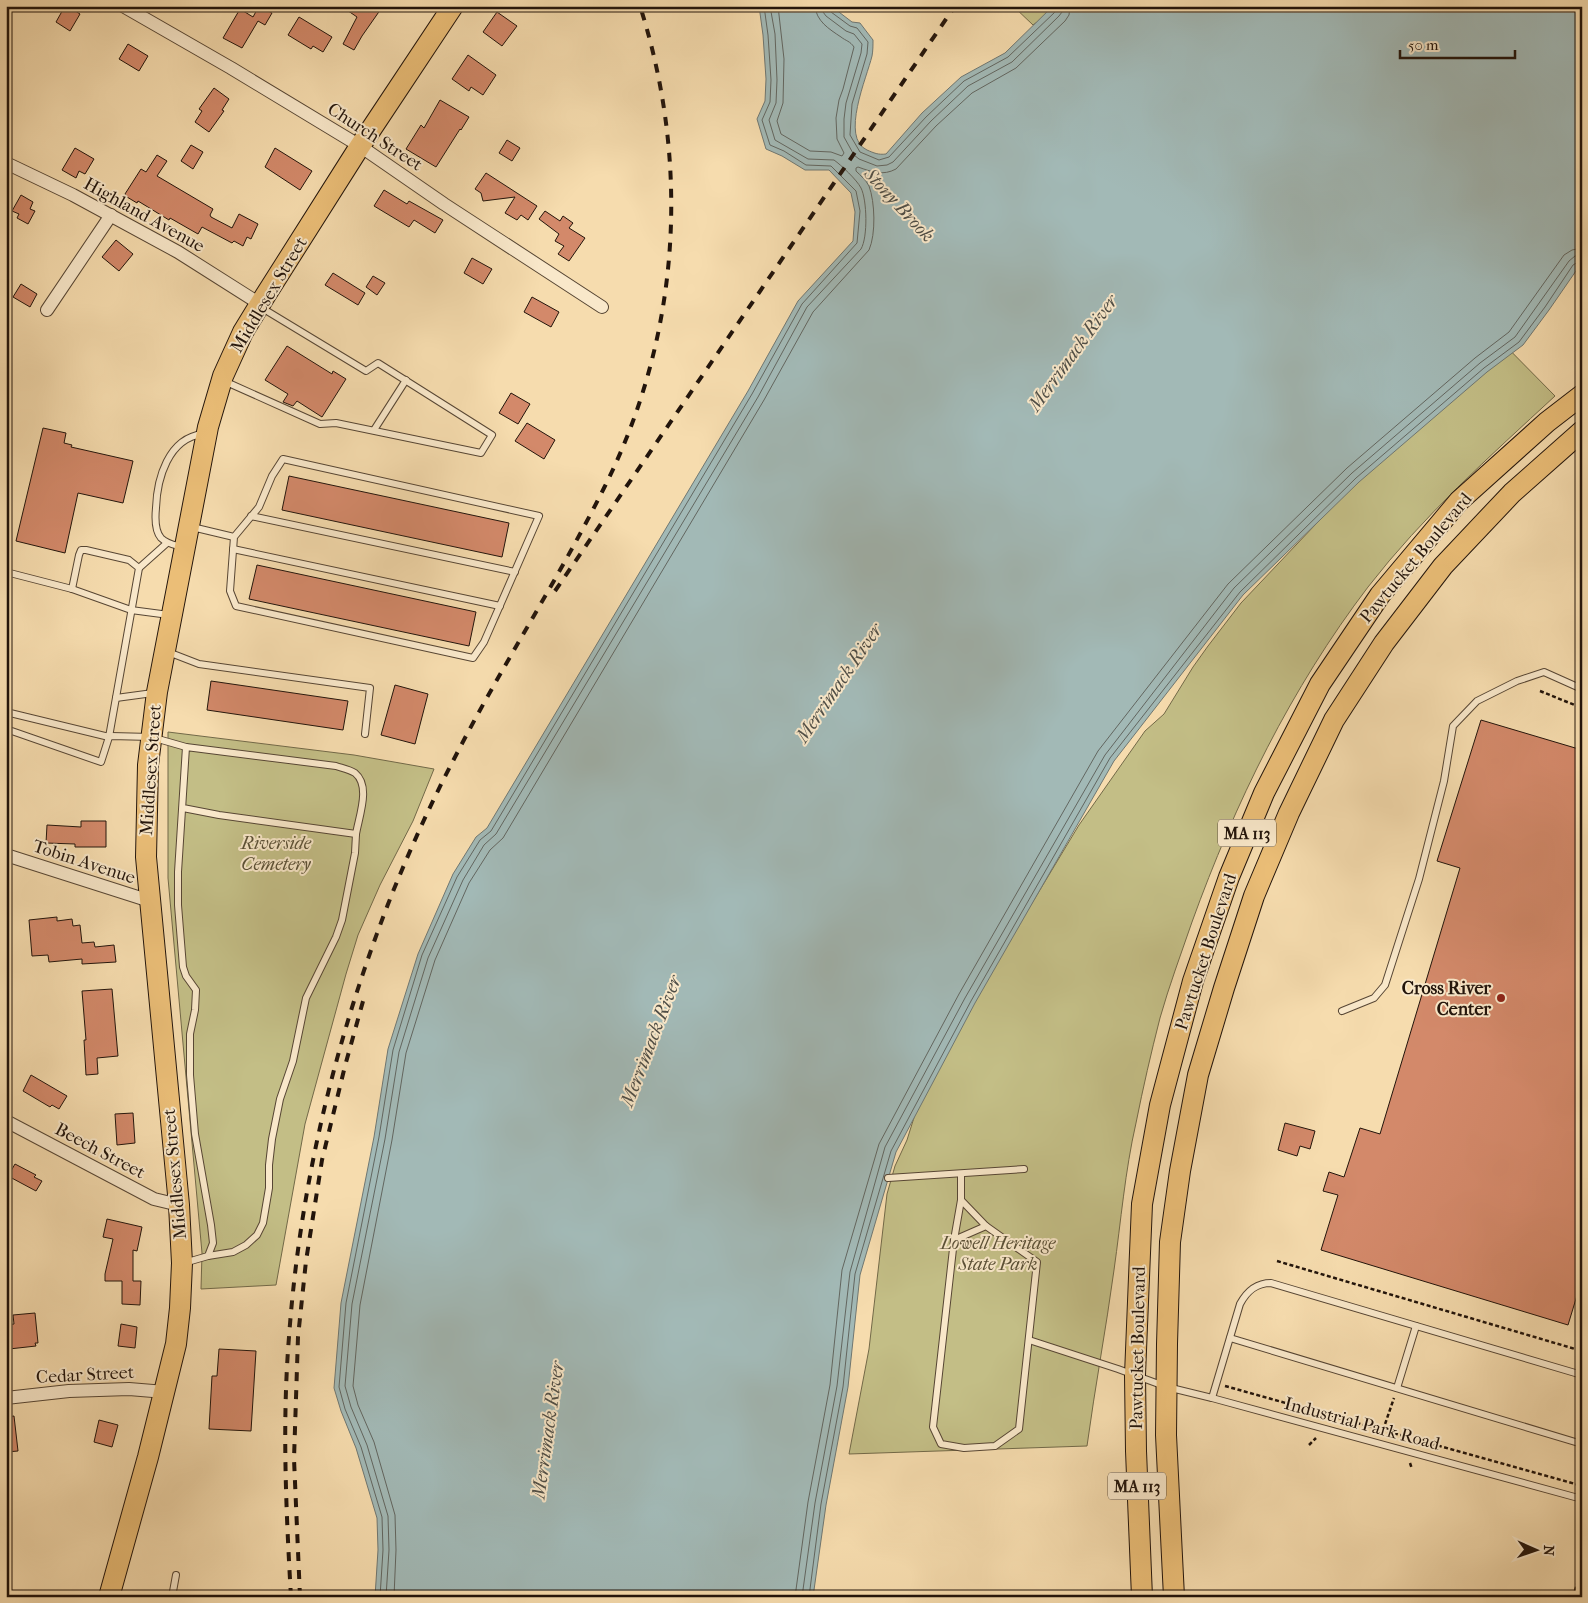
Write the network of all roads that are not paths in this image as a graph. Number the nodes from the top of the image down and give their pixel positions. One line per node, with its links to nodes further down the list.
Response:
1 (123, 6): 3 (street, Church Street)
2 (453, 6): 3 (main road, Middlesex Street)
3 (360, 146): 6 (main road, Middlesex Street); 7 (street, Church Street)
4 (6, 163): 5 (street, Highland Avenue)
5 (111, 215): 6 (street, Highland Avenue); 8 (street)
6 (259, 305): 9 (main road, Middlesex Street); 10 (lane)
7 (602, 306)
8 (46, 310)
9 (222, 380): 12 (lane); 14 (main road, Middlesex Street)
10 (406, 380): 12 (lane); 12 (lane)
11 (1582, 395): 55 (main road, Pawtucket Boulevard / MA 113)
12 (374, 430)
13 (1582, 431): 57 (main road, Pawtucket Boulevard / MA 113)
14 (206, 434): 16 (main road, Middlesex Street); 18 (lane)
15 (251, 516): 17 (lane); 22 (lane); 22 (lane)
16 (188, 526): 17 (lane); 18 (main road, Middlesex Street)
17 (234, 537): 19 (lane)
18 (176, 545): 20 (lane); 26 (main road, Middlesex Street)
19 (233, 549): 24 (lane); 24 (lane)
20 (139, 568): 23 (lane); 25 (lane)
21 (6, 572): 23 (lane)
22 (515, 572): 24 (lane)
23 (72, 589): 25 (lane)
24 (500, 606)
25 (131, 610): 26 (lane); 30 (lane)
26 (172, 616): 27 (main road, Middlesex Street)
27 (165, 650): 29 (main road, Middlesex Street); 33 (lane)
28 (1582, 689): 41 (lane)
29 (157, 692): 30 (lane); 35 (main road, Middlesex Street)
30 (116, 698): 34 (lane)
31 (6, 712): 34 (lane)
32 (6, 729): 34 (lane)
33 (366, 734)
34 (109, 737): 35 (lane)
35 (151, 737): 36 (lane); 40 (main road, Middlesex Street)
36 (186, 747): 37 (lane); 38 (lane)
37 (183, 808): 38 (lane); 50 (lane)
38 (356, 834): 50 (lane)
39 (6, 855): 40 (street, Tobin Avenue)
40 (150, 901): 47 (main road, Middlesex Street)
41 (1342, 1011)
42 (6, 1121): 47 (street, Beech Street)
43 (1024, 1169): 44 (lane)
44 (961, 1174): 45 (lane); 46 (lane)
45 (888, 1178)
46 (961, 1200): 48 (lane); 49 (lane)
47 (179, 1205): 51 (main road, Middlesex Street)
48 (986, 1226): 49 (lane); 54 (lane)
49 (954, 1240): 54 (lane)
50 (208, 1256): 51 (lane)
51 (182, 1263): 59 (main road, Middlesex Street)
52 (1416, 1326): 53 (lane); 56 (lane); 58 (lane)
53 (1230, 1338): 58 (lane); 61 (lane)
54 (1029, 1340): 55 (lane, Industrial Park Road)
55 (1135, 1375): 57 (lane, Industrial Park Road); 67 (main road, Pawtucket Boulevard / MA 113)
56 (1582, 1375)
57 (1166, 1387): 61 (lane, Industrial Park Road); 68 (main road, Pawtucket Boulevard / MA 113)
58 (1397, 1388): 62 (lane)
59 (165, 1392): 60 (street, Cedar Street); 65 (main road, Middlesex Street)
60 (6, 1398)
61 (1212, 1398): 63 (lane, Industrial Park Road)
62 (1582, 1444)
63 (1582, 1499)
64 (176, 1575): 66 (lane)
65 (109, 1597)
66 (172, 1597)
67 (1142, 1597)
68 (1174, 1597)

